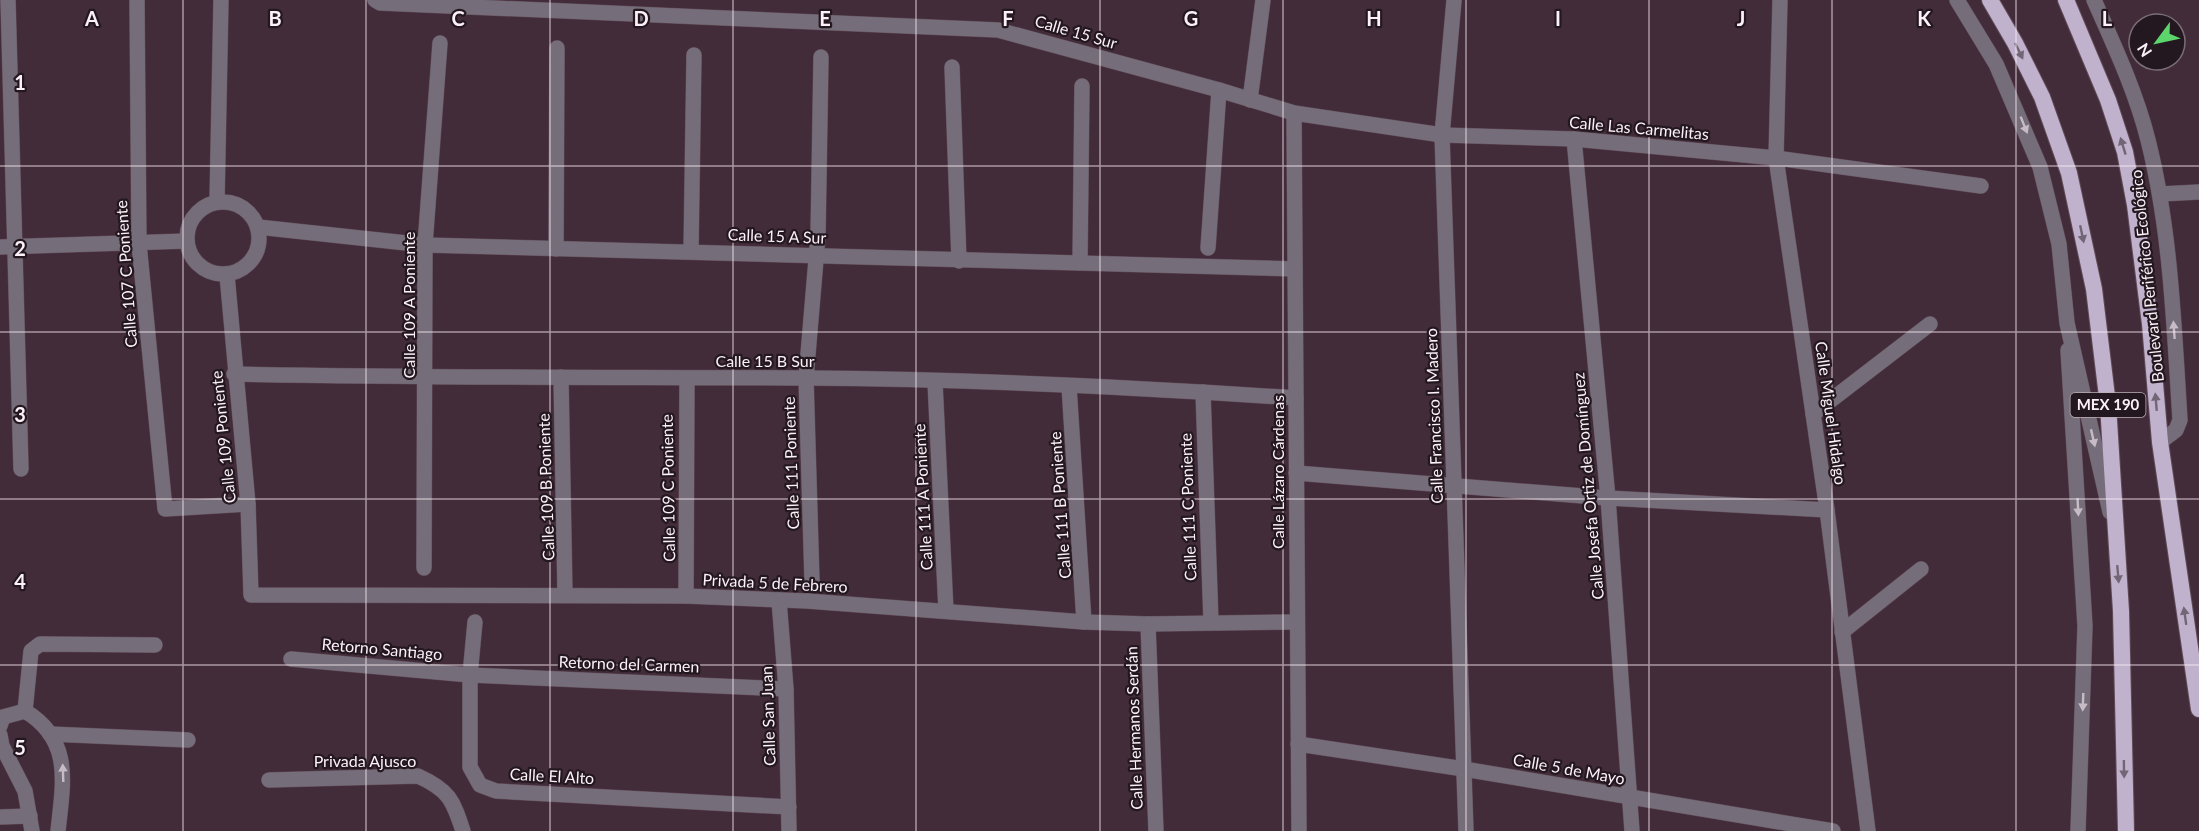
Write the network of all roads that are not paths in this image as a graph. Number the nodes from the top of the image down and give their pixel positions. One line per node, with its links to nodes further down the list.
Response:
1 (8, 0): 32 (street)
2 (137, 0): 30 (street, Calle 107 C Poniente)
3 (221, 0): 27 (street)
4 (375, 0): 18 (street, Calle 15 Sur)
5 (1263, 0): 19 (street)
6 (1454, 0): 21 (street, Calle Francisco I. Madero)
7 (1780, 0): 23 (street, Calle Miguel Hidalgo)
8 (1957, 0): 41 (street, one-way to 41)
9 (1990, 0): 60 (highway, MEX 190, one-way to 60)
10 (2066, 0): 53 (highway, Boulevard Periférico Ecológico / MEX 190, one-way to 10)
11 (2094, 0): 26 (street, Boulevard Periférico Ecológico)
12 (440, 44): 31 (street, Calle 109 A Poniente)
13 (557, 48): 34 (street)
14 (694, 55): 35 (street)
15 (821, 57): 36 (street, Calle 111 Poniente)
16 (952, 67): 37 (street)
17 (1082, 86): 38 (street)
18 (1219, 90): 19 (street, Calle 15 Sur); 33 (street)
19 (1250, 100): 20 (street, Calle 15 Sur)
20 (1294, 113): 21 (street, Calle Las Carmelitas); 39 (street, Calle Lázaro Cárdenas)
21 (1442, 135): 22 (street, Calle Las Carmelitas); 56 (street, Calle Francisco I. Madero)
22 (1574, 139): 23 (street, Calle Las Carmelitas); 57 (street, Calle Josefa Ortiz de Domínguez)
23 (1776, 158): 24 (street, Calle Las Carmelitas); 52 (street, Calle Miguel Hidalgo)
24 (1981, 186)
25 (2199, 192): 26 (street)
26 (2160, 194): 53 (street, Boulevard Periférico Ecológico, one-way to 26)
27 (217, 202): 28 (street); 29 (street)
28 (258, 227): 31 (street, Calle 15 A Sur); 40 (street)
29 (187, 241): 30 (street); 40 (street)
30 (139, 244): 32 (street); 58 (street, Calle 107 C Poniente)
31 (425, 245): 34 (street, Calle 15 A Sur); 45 (street, Calle 109 A Poniente)
32 (6, 247): 54 (street)
33 (1208, 248)
34 (556, 249): 35 (street, Calle 15 A Sur)
35 (691, 251): 36 (street, Calle 15 A Sur)
36 (817, 255): 37 (street, Calle 15 A Sur); 46 (street, Calle 111 Poniente)
37 (959, 261): 38 (street, Calle 15 A Sur)
38 (1080, 263): 39 (street, Calle 15 A Sur)
39 (1295, 269): 51 (street, Calle Lázaro Cárdenas)
40 (228, 275): 43 (street, Calle 109 Poniente)
41 (2067, 323): 60 (street, one-way to 60); 102 (street, one-way to 102)
42 (1930, 324): 52 (street)
43 (234, 374): 45 (street, Calle 15 B Sur); 58 (street, Calle 109 Poniente)
44 (561, 377): 45 (street, Calle 15 B Sur); 47 (street, Calle 15 B Sur); 65 (street, Calle 109 B Poniente)
45 (426, 378): 61 (street, Calle 109 A Poniente)
46 (806, 378): 47 (street, Calle 15 B Sur); 48 (street, Calle 15 B Sur); 63 (street, Calle 111 Poniente)
47 (687, 380): 66 (street, Calle 109 C Poniente)
48 (935, 382): 49 (street, Calle 15 B Sur); 68 (street, Calle 111 A Poniente)
49 (1069, 386): 50 (street, Calle 15 B Sur); 71 (street, Calle 111 B Poniente)
50 (1203, 392): 51 (street, Calle 15 B Sur); 69 (street, Calle 111 C Poniente)
51 (1296, 398): 55 (street, Calle Lázaro Cárdenas)
52 (1813, 414): 59 (street, Calle Miguel Hidalgo)
53 (2160, 442): 78 (highway, Boulevard Periférico Ecológico / MEX 190, one-way to 53)
54 (21, 469)
55 (1296, 473): 56 (street); 72 (street, Calle Lázaro Cárdenas)
56 (1455, 486): 57 (street); 87 (street, Calle Francisco I. Madero)
57 (1608, 498): 59 (street); 89 (street, Calle Josefa Ortiz de Domínguez)
58 (248, 504): 64 (street, Calle 109 Poniente)
59 (1827, 510): 74 (street, Calle Miguel Hidalgo)
60 (2114, 531): 103 (highway, MEX 190, one-way to 103)
61 (424, 568)
62 (1921, 569): 74 (street)
63 (812, 581)
64 (251, 595): 65 (street, Privada 5 de Febrero)
65 (565, 595): 66 (street, Privada 5 de Febrero)
66 (686, 596): 67 (street, Privada 5 de Febrero)
67 (779, 600): 68 (street, Privada 5 de Febrero); 79 (street, Calle San Juan)
68 (946, 611): 71 (street, Privada 5 de Febrero)
69 (1211, 621): 72 (street, Privada 5 de Febrero); 73 (street, Privada 5 de Febrero)
70 (475, 622): 77 (street, Calle El Alto)
71 (1084, 622): 73 (street, Privada 5 de Febrero)
72 (1297, 622): 86 (street, Calle Lázaro Cárdenas)
73 (1148, 624): 96 (street, Calle Hermanos Serdán)
74 (1842, 632): 101 (street, Calle Miguel Hidalgo)
75 (155, 645): 81 (street)
76 (291, 659): 77 (street, Retorno Santiago)
77 (470, 675): 79 (street, Retorno del Carmen); 90 (street, Calle El Alto)
78 (2197, 679): 80 (highway, Boulevard Periférico Ecológico / MEX 190)
79 (786, 689): 90 (street, Calle San Juan)
80 (2199, 709)
81 (25, 711): 82 (street); 83 (street)
82 (1, 720)
83 (50, 734): 85 (street); 93 (street, one-way to 83)
84 (0, 735): 92 (street)
85 (188, 740)
86 (1298, 744): 87 (street, Calle 5 de Mayo); 97 (street, Calle Lázaro Cárdenas)
87 (1464, 769): 89 (street, Calle 5 de Mayo); 98 (street, Calle Francisco I. Madero)
88 (269, 780): 94 (street, Privada Ajusco)
89 (1631, 798): 99 (street, Calle Josefa Ortiz de Domínguez); 100 (street, Calle 5 de Mayo)
90 (789, 807): 95 (street, Calle San Juan)
91 (0, 817): 92 (street)
92 (31, 824)
93 (58, 831)
94 (463, 831)
95 (789, 831)
96 (1156, 831)
97 (1299, 831)
98 (1466, 831)
99 (1632, 831)
100 (1833, 831)
101 (1868, 831)
102 (2078, 831)
103 (2126, 831)

